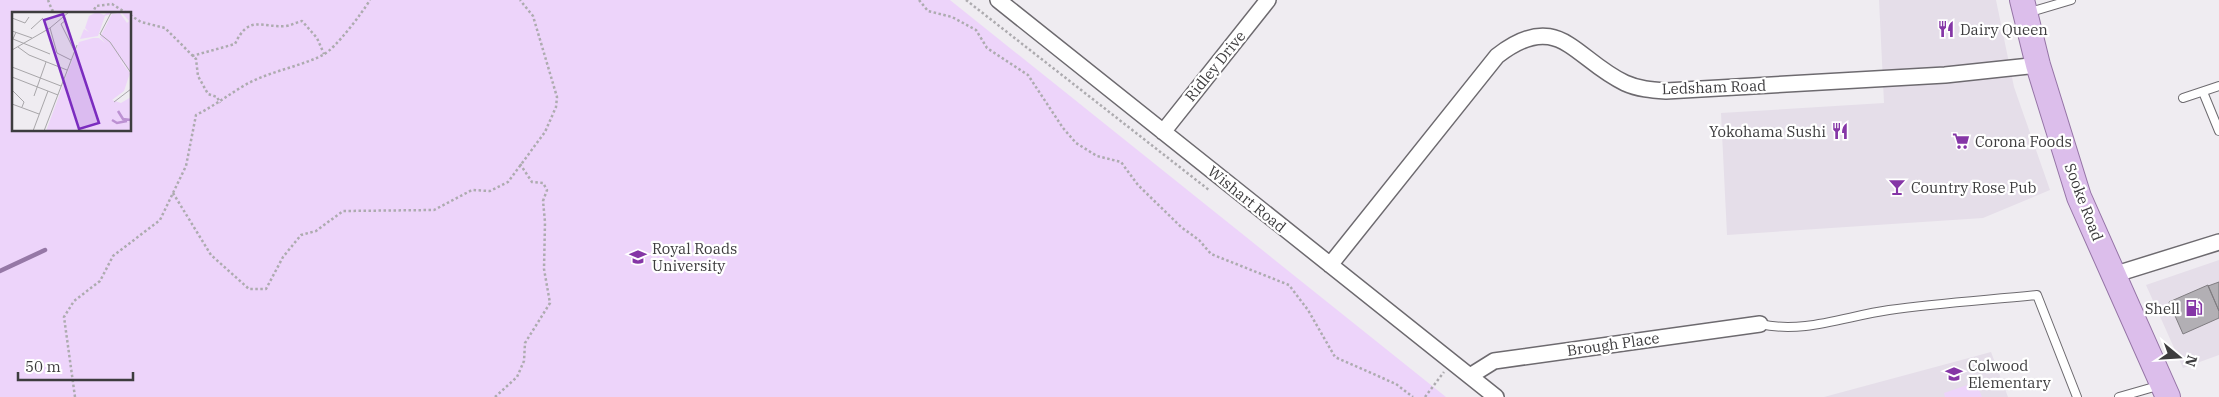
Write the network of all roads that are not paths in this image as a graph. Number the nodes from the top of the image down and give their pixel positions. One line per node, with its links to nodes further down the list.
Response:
1 (998, 0): 10 (street, Wishart Road)
2 (1268, 0): 10 (street, Ridley Drive)
3 (2070, 0): 4 (lane)
4 (2023, 7): 5 (main road, Sooke Road)
5 (2038, 66): 12 (street, Ledsham Road); 13 (main road, Sooke Road)
6 (2219, 86): 7 (lane)
7 (2203, 92): 8 (lane); 9 (lane)
8 (2183, 98)
9 (2219, 130)
10 (1163, 132): 12 (street, Wishart Road)
11 (2219, 242): 13 (street)
12 (1330, 265): 15 (street, Wishart Road)
13 (2113, 275): 16 (main road, Sooke Road)
14 (1760, 324): 15 (street, Brough Place); 18 (lane)
15 (1470, 376): 17 (street, Wishart Road)
16 (2165, 391): 19 (lane)
17 (1496, 397)
18 (2077, 397)
19 (2119, 397)

